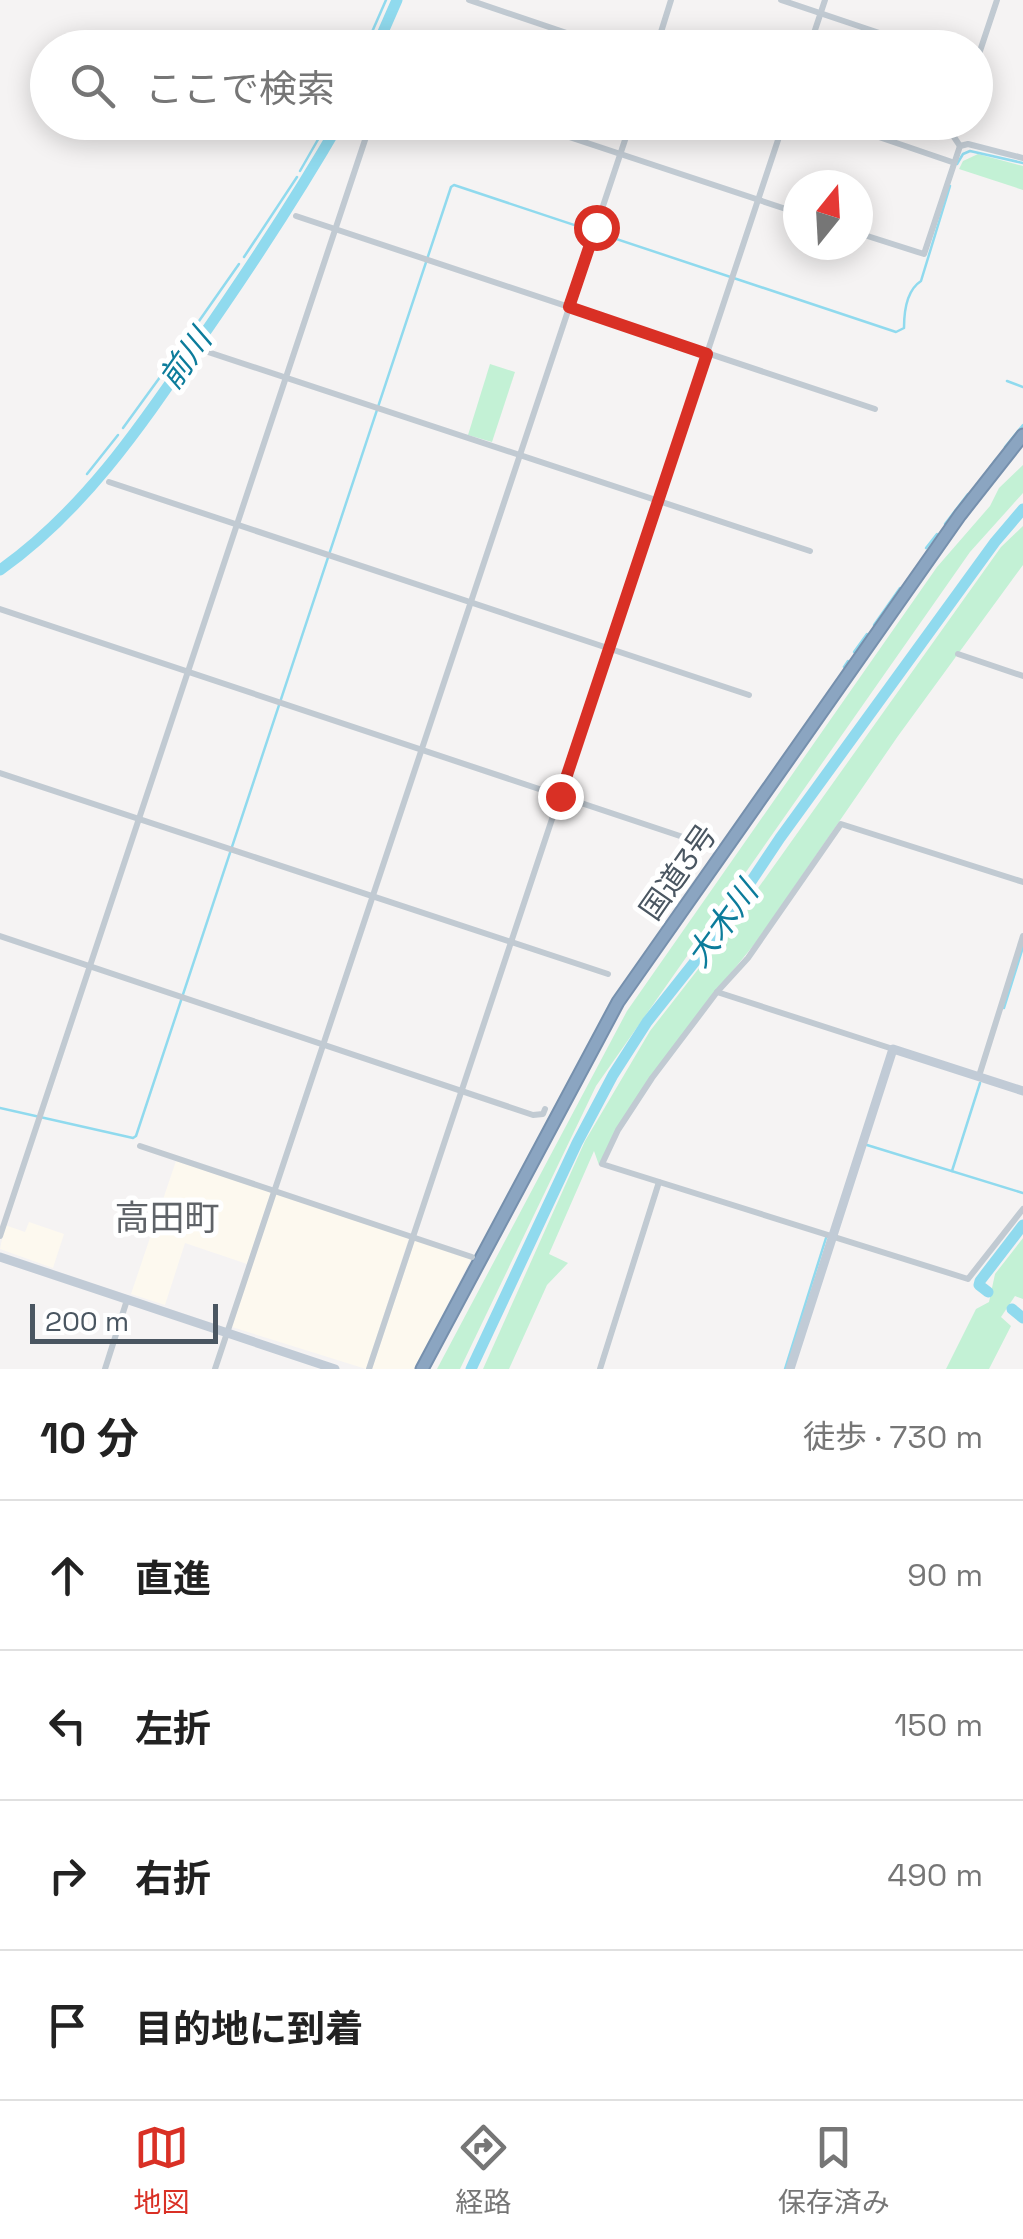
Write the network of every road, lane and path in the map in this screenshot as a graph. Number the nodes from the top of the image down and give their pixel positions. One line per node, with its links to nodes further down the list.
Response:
1 (469, 0): 7 (street)
2 (672, 0): 8 (street)
3 (780, 0): 6 (street)
4 (824, 0): 6 (street)
5 (997, 0): 11 (street)
6 (820, 13): 9 (street); 10 (street)
7 (558, 30)
8 (662, 30)
9 (815, 30)
10 (871, 30)
11 (987, 30)
12 (365, 140): 25 (street)
13 (578, 140): 19 (street)
14 (624, 140): 19 (street)
15 (778, 140): 22 (street)
16 (888, 140): 21 (street)
17 (956, 140): 18 (street)
18 (960, 146): 20 (street); 21 (street)
19 (620, 154): 22 (street); 27 (street)
20 (1023, 158)
21 (952, 162): 26 (street)
22 (758, 200): 23 (street); 29 (street)
23 (783, 208)
24 (296, 216): 25 (street)
25 (336, 229): 27 (street); 30 (street)
26 (873, 237)
27 (569, 307): 29 (street); 33 (street)
28 (190, 341): 30 (street)
29 (707, 354): 31 (street); 35 (street)
30 (286, 377): 33 (street); 36 (street)
31 (875, 410)
32 (1023, 435): 79 (highway, 国道3号)
33 (520, 454): 35 (street); 38 (street)
34 (109, 482): 36 (street)
35 (658, 501): 37 (street); 40 (street)
36 (237, 524): 38 (street); 42 (street)
37 (810, 551)
38 (470, 602): 40 (street); 45 (street)
39 (0, 609): 42 (street)
40 (608, 648): 44 (street); 47 (street)
41 (958, 654): 43 (street)
42 (188, 672): 45 (street); 48 (street)
43 (1023, 676)
44 (748, 695)
45 (421, 749): 47 (street); 51 (street)
46 (0, 773): 48 (street)
47 (560, 796): 49 (street); 54 (street)
48 (138, 819): 51 (street); 55 (street)
49 (686, 838)
50 (1023, 882): 57 (street)
51 (372, 896): 54 (street); 58 (street)
52 (0, 936): 55 (street)
53 (1023, 936): 60 (street)
54 (511, 942): 56 (street); 61 (street)
55 (90, 966): 58 (street); 68 (street)
56 (608, 974)
57 (717, 992): 59 (street); 65 (street)
58 (322, 1045): 61 (street); 66 (street)
59 (893, 1049): 60 (street); 69 (street)
60 (978, 1076): 62 (street)
61 (462, 1090): 63 (street); 70 (street)
62 (1023, 1091)
63 (545, 1108)
64 (140, 1146): 66 (street)
65 (659, 1182): 69 (street); 80 (street)
66 (274, 1191): 70 (street); 74 (street)
67 (1023, 1209): 69 (street)
68 (0, 1236)
69 (833, 1236): 81 (street)
70 (413, 1237): 72 (street); 78 (street)
71 (0, 1257): 73 (street)
72 (472, 1257)
73 (127, 1300): 74 (street); 75 (street)
74 (228, 1334): 76 (street); 77 (street)
75 (105, 1369)
76 (215, 1369)
77 (333, 1369)
78 (368, 1369)
79 (422, 1369)
80 (600, 1369)
81 (790, 1369)

